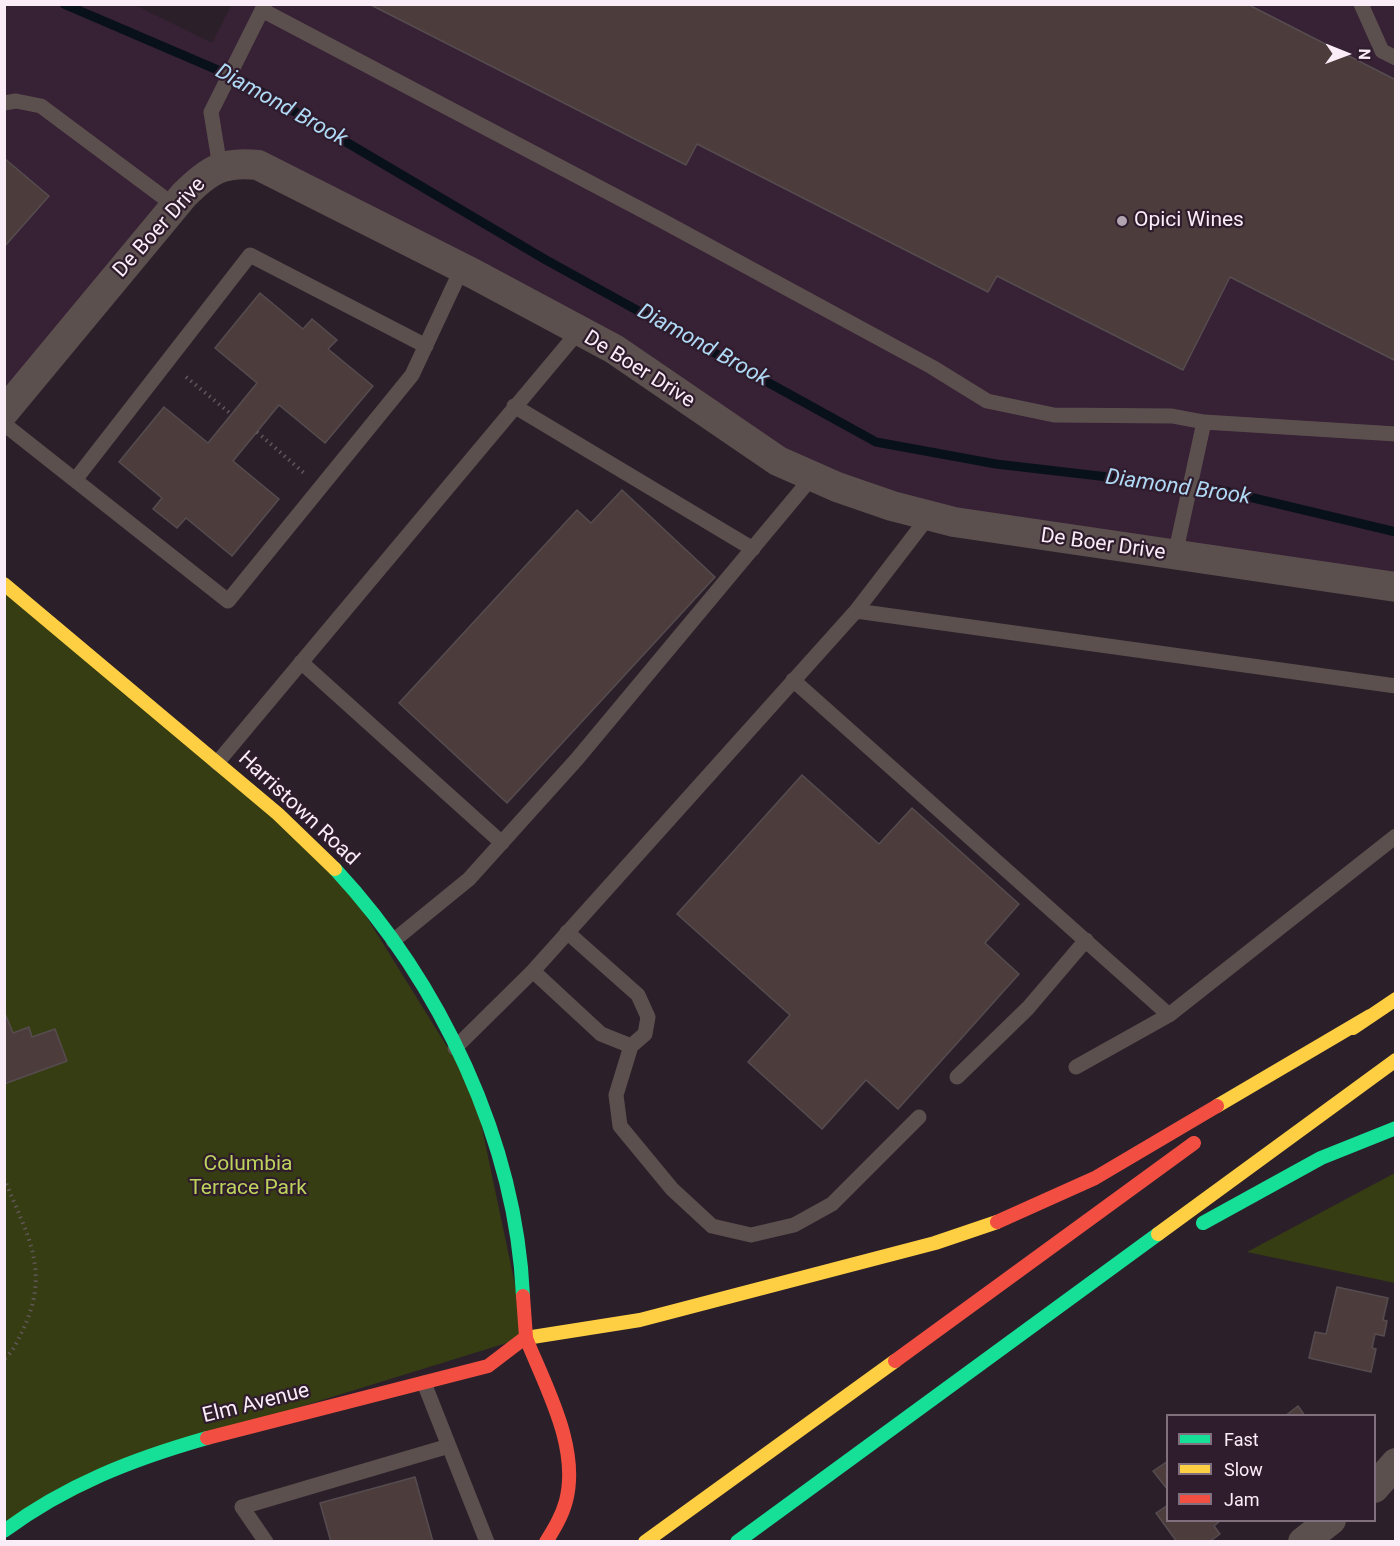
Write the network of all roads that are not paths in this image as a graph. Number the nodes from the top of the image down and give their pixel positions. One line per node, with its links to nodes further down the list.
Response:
1 (1360, 4): 3 (lane)
2 (263, 8): 5 (lane); 12 (lane)
3 (1395, 58)
4 (4, 103): 6 (lane)
5 (220, 167): 6 (street, De Boer Drive); 7 (street, De Boer Drive)
6 (175, 206): 11 (street, De Boer Drive)
7 (462, 268): 8 (street, De Boer Drive); 9 (lane)
8 (578, 332): 10 (lane); 14 (street, De Boer Drive)
9 (426, 346): 15 (lane); 15 (lane)
10 (513, 406): 18 (lane); 22 (lane)
11 (5, 412): 15 (lane)
12 (1204, 422): 13 (lane); 17 (lane)
13 (1395, 434)
14 (813, 476): 16 (street, De Boer Drive); 18 (lane)
15 (75, 480)
16 (929, 516): 17 (street, De Boer Drive); 21 (lane)
17 (1178, 542): 20 (street, De Boer Drive)
18 (753, 549): 27 (lane)
19 (4, 584): 25 (main road, Harristown Road)
20 (1395, 587)
21 (856, 611): 23 (lane); 24 (lane)
22 (301, 662): 25 (lane); 27 (lane)
23 (793, 680): 28 (lane); 29 (lane)
24 (1395, 686)
25 (217, 763): 30 (main road, Harristown Road)
26 (1395, 836): 33 (lane)
27 (502, 843): 30 (lane)
28 (567, 932): 31 (lane); 35 (lane)
29 (1086, 940): 33 (lane); 39 (lane)
30 (393, 941): 36 (main road, Harristown Road)
31 (533, 971): 35 (lane); 36 (lane)
32 (1395, 999): 34 (main road)
33 (1169, 1015): 38 (lane)
34 (1370, 1016): 40 (main road); 45 (main road)
35 (631, 1046): 41 (lane)
36 (455, 1048): 45 (main road, Harristown Road)
37 (1395, 1060): 44 (main road)
38 (1076, 1067)
39 (957, 1077)
40 (1244, 1107)
41 (918, 1117)
42 (1395, 1128): 44 (main road)
43 (1205, 1135): 55 (main road)
44 (1078, 1292): 56 (main road)
45 (526, 1337): 46 (main road, Elm Avenue); 54 (main road, Harristown Road)
46 (424, 1383): 47 (lane); 51 (main road, Elm Avenue)
47 (449, 1446): 52 (lane); 53 (lane)
48 (1395, 1463): 49 (street)
49 (1376, 1486)
50 (1330, 1522): 57 (street)
51 (4, 1531)
52 (482, 1539)
53 (266, 1542)
54 (546, 1542)
55 (645, 1542)
56 (737, 1542)
57 (1303, 1542)

